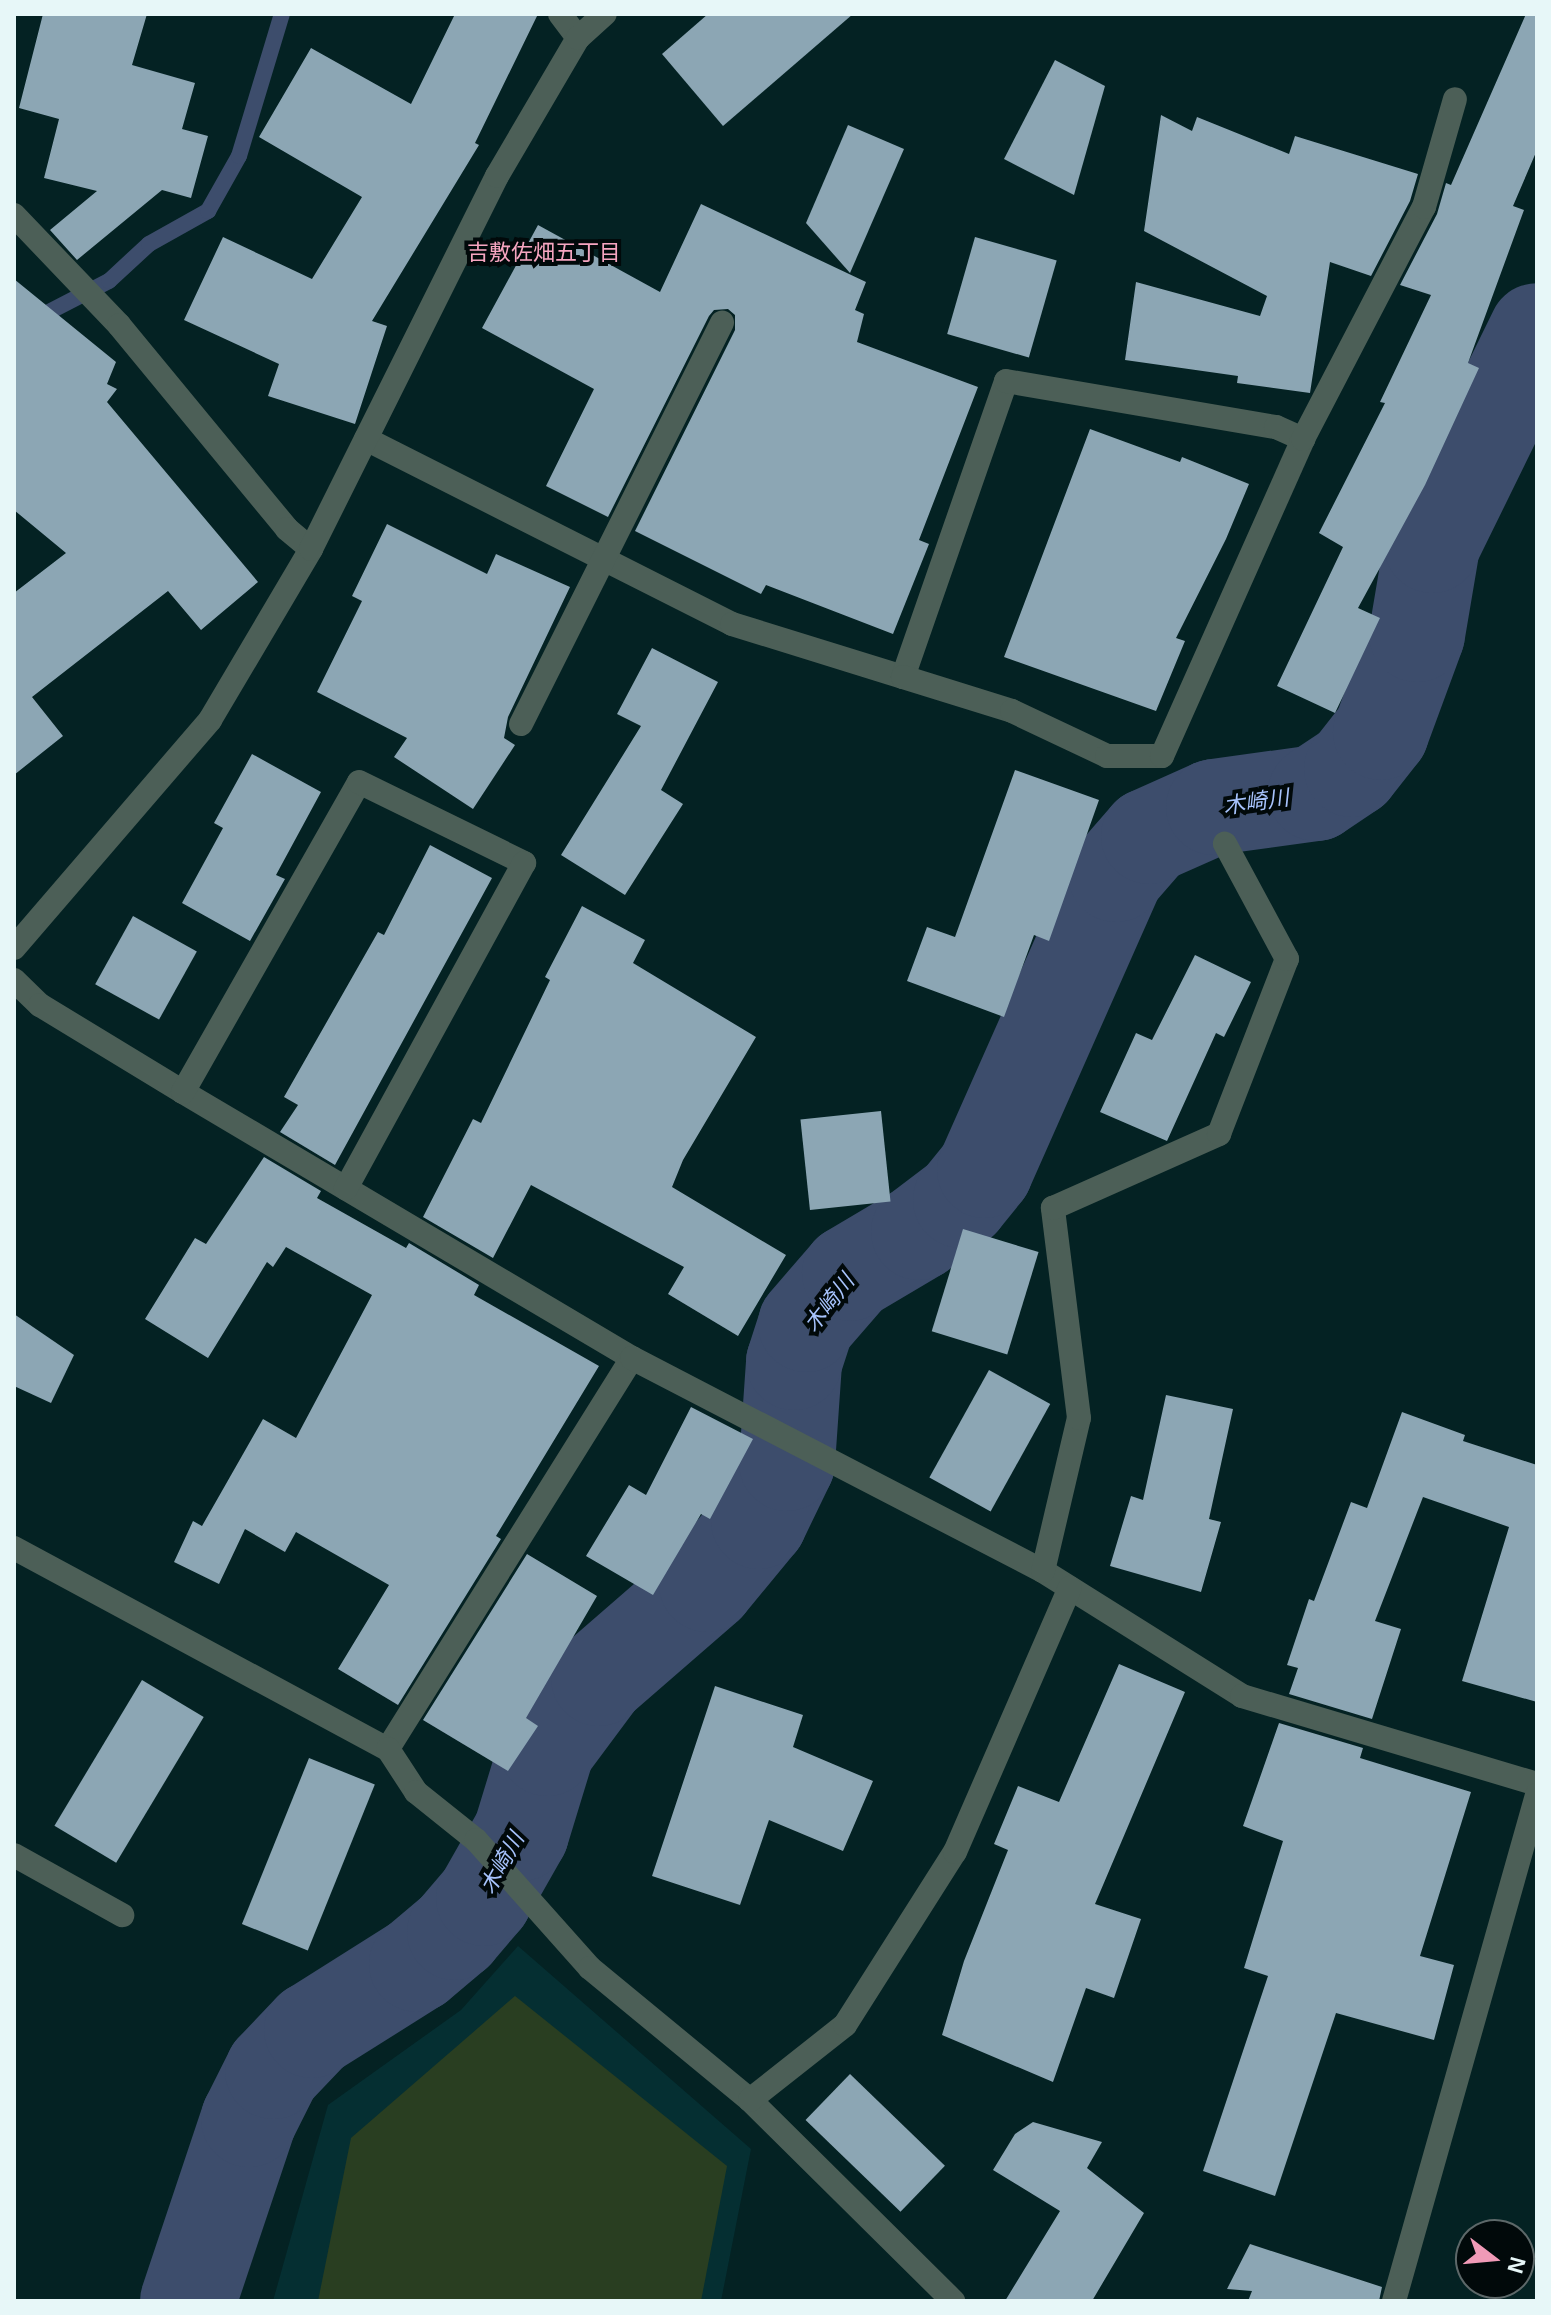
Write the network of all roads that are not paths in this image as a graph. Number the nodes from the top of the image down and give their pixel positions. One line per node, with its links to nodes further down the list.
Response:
1 (560, 14): 3 (street)
2 (605, 14): 3 (street)
3 (578, 38): 7 (street)
4 (1455, 99): 8 (street)
5 (14, 215): 9 (street)
6 (722, 323): 10 (street)
7 (366, 439): 9 (street); 10 (street)
8 (1303, 439): 11 (street); 11 (street)
9 (311, 549): 14 (street)
10 (604, 560): 11 (street); 12 (street)
11 (903, 677)
12 (521, 724)
13 (1225, 844): 20 (street)
14 (14, 948)
15 (14, 980): 16 (street)
16 (183, 1092): 17 (street); 17 (street)
17 (346, 1188): 18 (street)
18 (632, 1358): 20 (street); 22 (street)
19 (14, 1548): 22 (street)
20 (1043, 1571): 21 (street)
21 (1070, 1588): 23 (street); 27 (street)
22 (388, 1749): 27 (street)
23 (1537, 1784)
24 (1537, 1795): 29 (street)
25 (14, 1855): 26 (street)
26 (122, 1915)
27 (750, 2100): 28 (street)
28 (953, 2301)
29 (1394, 2301)

